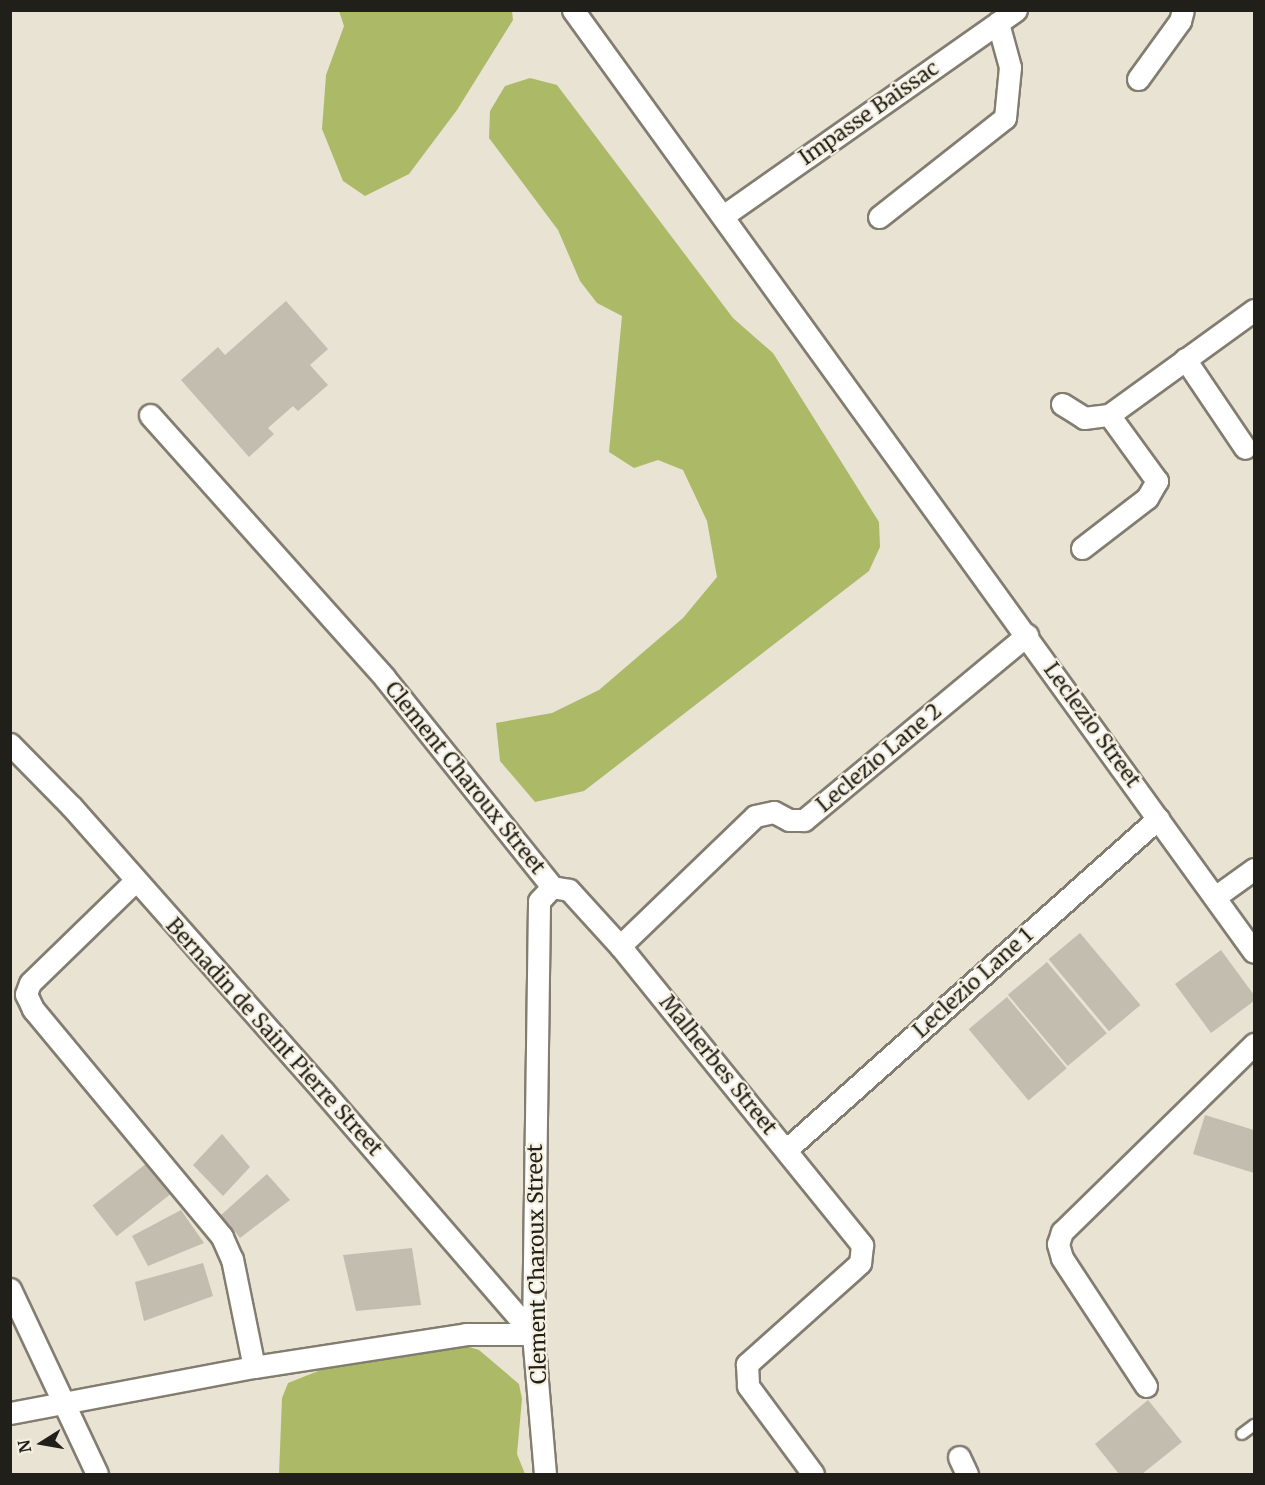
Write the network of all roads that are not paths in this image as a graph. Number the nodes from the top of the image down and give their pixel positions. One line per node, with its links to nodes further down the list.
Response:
1 (573, 10): 5 (street, Leclezio Street)
2 (1183, 10): 4 (street)
3 (1007, 16): 5 (street, Impasse Baissac); 6 (street)
4 (1138, 79)
5 (723, 216): 14 (street, Leclezio Street)
6 (879, 217)
7 (1254, 310): 8 (street)
8 (1185, 359): 11 (street); 12 (street)
9 (1062, 404): 11 (street)
10 (150, 415): 19 (street, Clement Charoux Street)
11 (1109, 415): 13 (street)
12 (1245, 448)
13 (1082, 548)
14 (1027, 635): 16 (street, Leclezio Street); 21 (street, Leclezio Lane 2)
15 (10, 744): 18 (street, Bernadin de Saint Pierre Street)
16 (1158, 818): 20 (street, Leclezio Street); 24 (street, Leclezio Lane 1)
17 (1254, 869): 20 (street)
18 (135, 881): 26 (street, Bernadin de Saint Pierre Street); 27 (street)
19 (552, 887): 21 (street, Malherbes Street); 26 (street, Clement Charoux Street)
20 (1215, 897): 22 (street, Leclezio Street)
21 (620, 946): 24 (street, Malherbes Street)
22 (1254, 952)
23 (1254, 1044): 28 (street)
24 (787, 1149): 35 (street, Malherbes Street)
25 (10, 1289): 29 (street)
26 (533, 1334): 27 (street); 34 (street, Clement Charoux Street)
27 (254, 1367): 29 (street)
28 (1146, 1386)
29 (65, 1400): 30 (street); 33 (street)
30 (10, 1413)
31 (1254, 1425): 32 (lane)
32 (1242, 1434)
33 (97, 1474)
34 (545, 1474)
35 (813, 1474)

